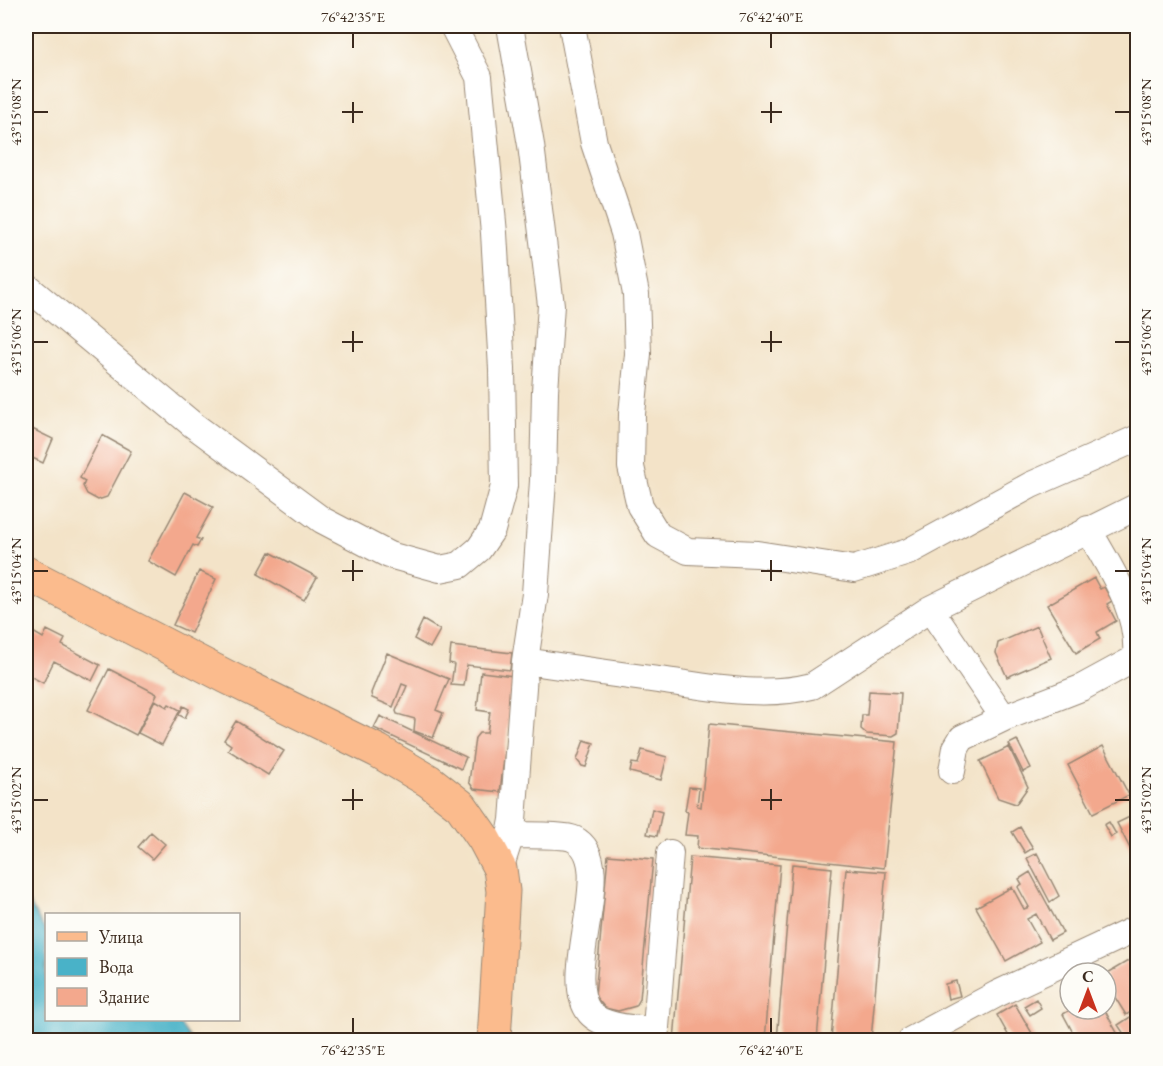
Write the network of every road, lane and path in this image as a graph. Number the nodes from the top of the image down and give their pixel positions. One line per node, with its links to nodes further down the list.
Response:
1 (453, 26): 4 (street)
2 (510, 26): 10 (street)
3 (572, 26): 5 (street)
4 (26, 286)
5 (1137, 438)
6 (1137, 506): 7 (street)
7 (1088, 529): 9 (street); 11 (street)
8 (26, 573): 16 (main road)
9 (930, 609): 10 (street); 12 (street)
10 (526, 653): 14 (street)
11 (1137, 657): 12 (street)
12 (1004, 718): 13 (street)
13 (952, 771)
14 (510, 835): 16 (street); 18 (street)
15 (670, 853): 18 (street)
16 (500, 869): 19 (main road)
17 (1137, 928): 20 (street)
18 (655, 1035)
19 (494, 1041)
20 (911, 1041)

